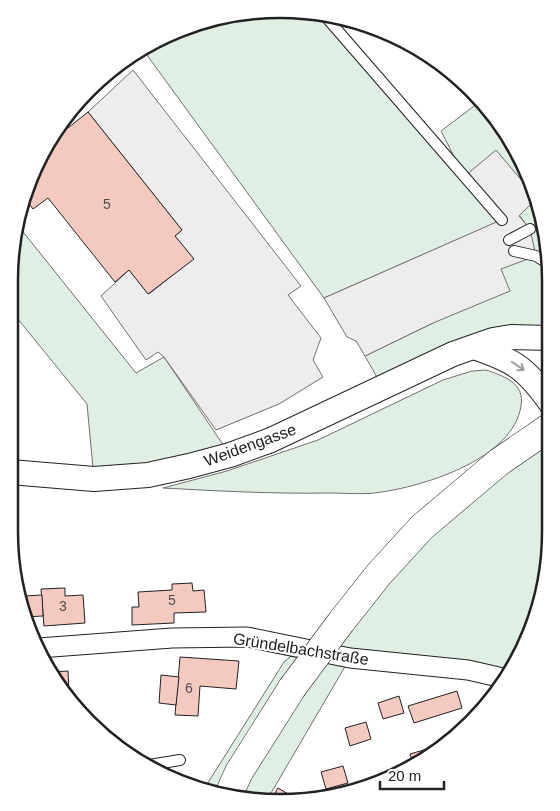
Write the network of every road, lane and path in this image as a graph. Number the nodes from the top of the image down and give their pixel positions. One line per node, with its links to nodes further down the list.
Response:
1 (331, 23): 2 (lane)
2 (502, 220)
3 (530, 229): 4 (lane)
4 (509, 240)
5 (514, 251): 6 (lane)
6 (542, 259)
7 (542, 339): 8 (street, Weidengasse)
8 (474, 347): 9 (street, one-way to 9); 11 (street, Weidengasse)
9 (542, 392)
10 (542, 432): 16 (main road, bridge)
11 (18, 473)
12 (45, 648): 13 (street, Gründelbachstraße)
13 (498, 677)
14 (180, 760): 15 (lane)
15 (159, 763)
16 (231, 788)

